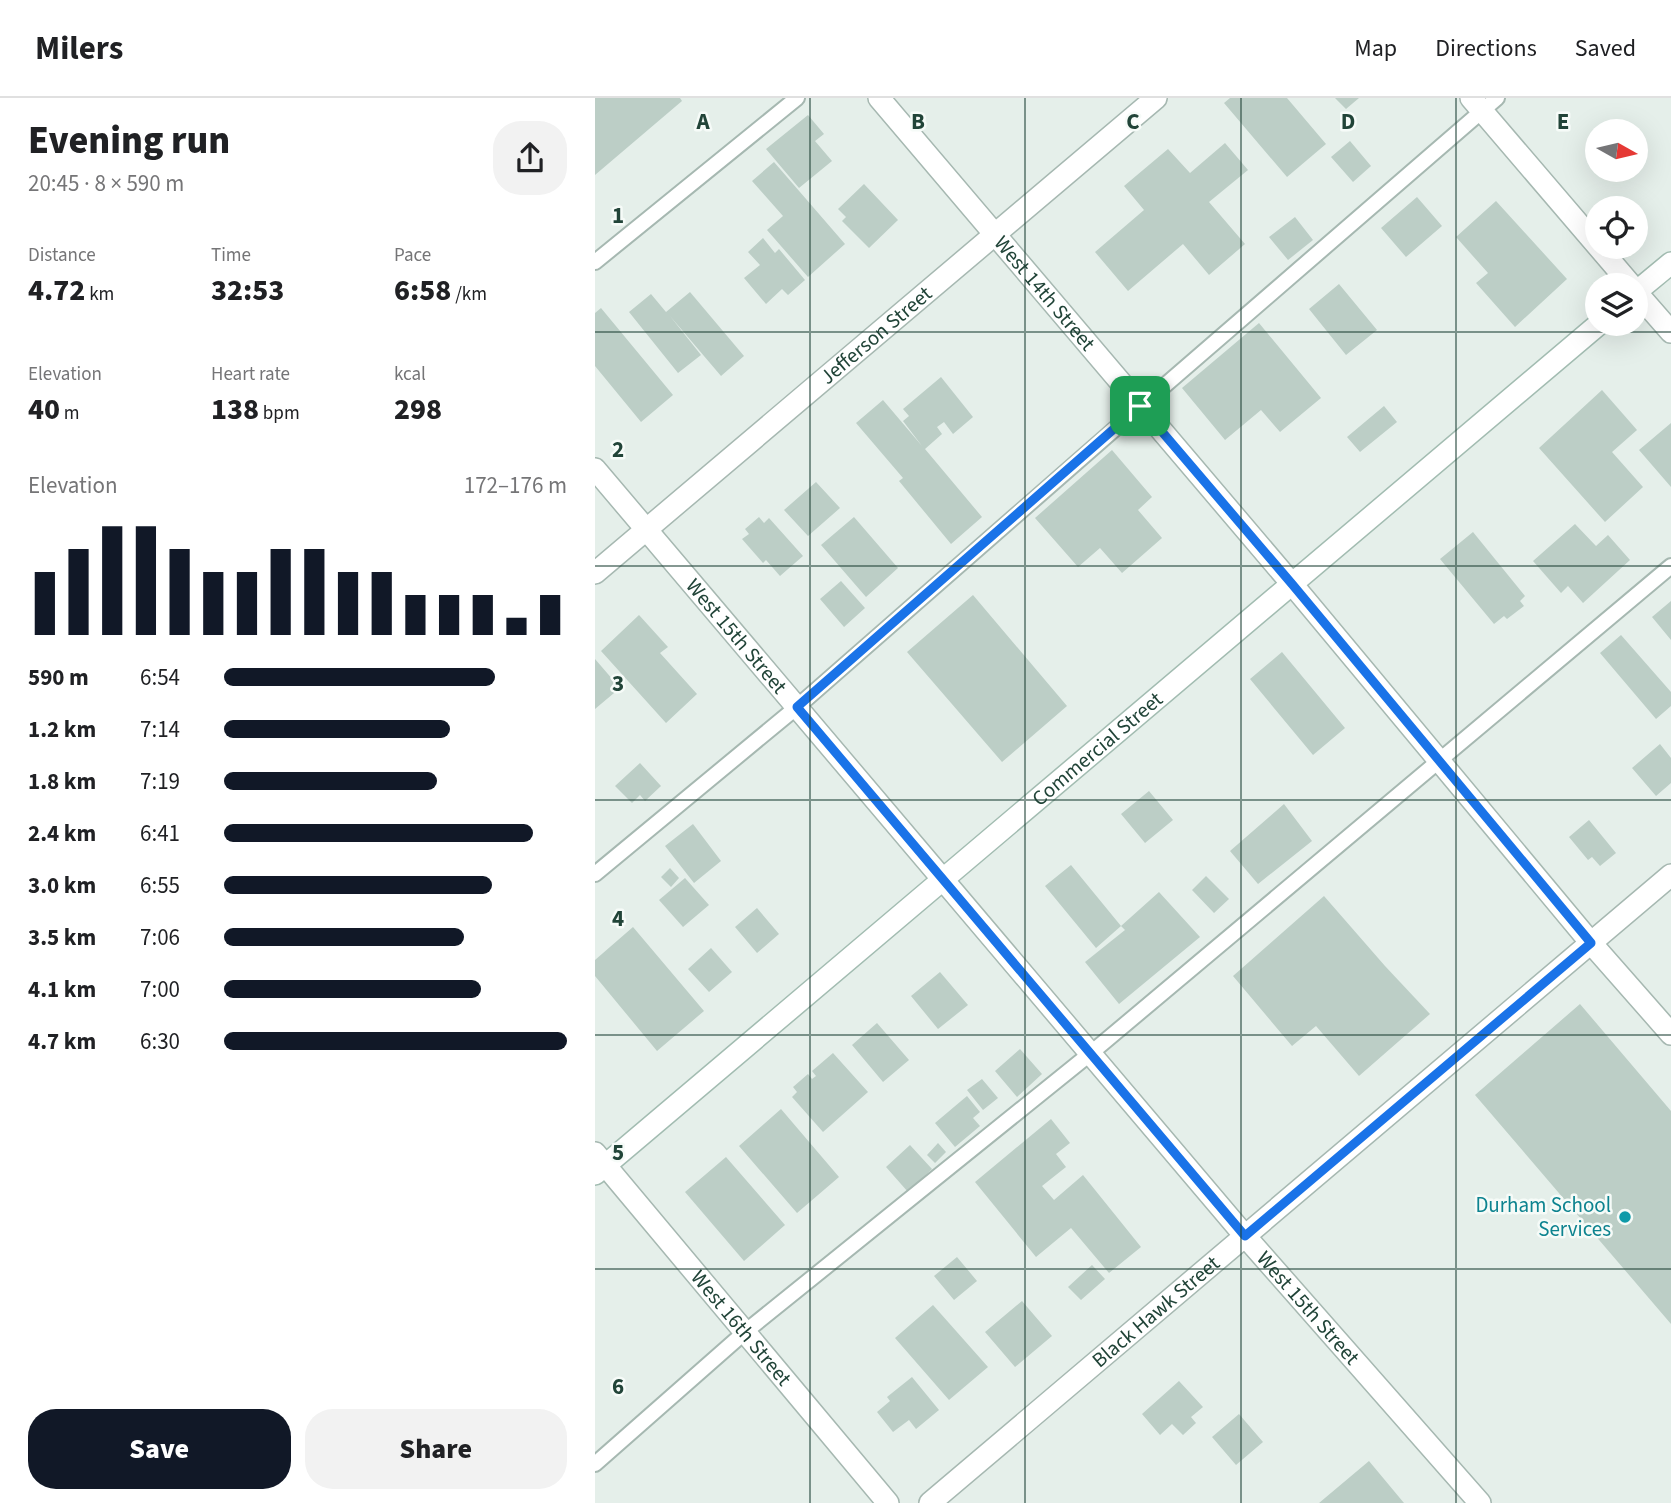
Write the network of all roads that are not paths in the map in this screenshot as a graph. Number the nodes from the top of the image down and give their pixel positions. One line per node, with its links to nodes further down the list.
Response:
1 (797, 98): 6 (lane)
2 (879, 98): 5 (street, West 14th Street)
3 (1156, 98): 5 (street, Jefferson Street)
4 (1483, 102): 8 (street); 13 (lane)
5 (995, 234): 13 (street, West 14th Street); 15 (street, Jefferson Street)
6 (595, 262)
7 (1671, 263): 9 (street)
8 (1621, 273)
9 (1648, 282)
10 (1648, 306): 11 (street)
11 (1671, 332)
12 (1585, 336): 18 (street, Commercial Street)
13 (1140, 406): 18 (street, West 14th Street); 19 (lane)
14 (595, 469): 15 (street, West 15th Street)
15 (646, 529): 17 (street, Jefferson Street); 19 (street, West 15th Street)
16 (1671, 566): 20 (lane)
17 (595, 573)
18 (1292, 584): 20 (street, West 14th Street); 23 (street, Commercial Street)
19 (797, 707): 21 (lane); 23 (street, West 15th Street)
20 (1438, 760): 24 (street, West 14th Street); 26 (lane)
21 (595, 874)
22 (1671, 875): 24 (street, Black Hawk Street)
23 (943, 879): 26 (street, West 15th Street); 27 (street, Commercial Street)
24 (1591, 943): 25 (street, West 14th Street); 28 (street, Black Hawk Street)
25 (1671, 1034)
26 (1091, 1053): 28 (street, West 15th Street); 29 (lane)
27 (598, 1164): 29 (street, West 16th Street)
28 (1245, 1236): 32 (street, Black Hawk Street); 33 (street, West 15th Street)
29 (745, 1332): 30 (lane); 31 (street, West 16th Street)
30 (595, 1464)
31 (888, 1503)
32 (930, 1503)
33 (1480, 1503)

